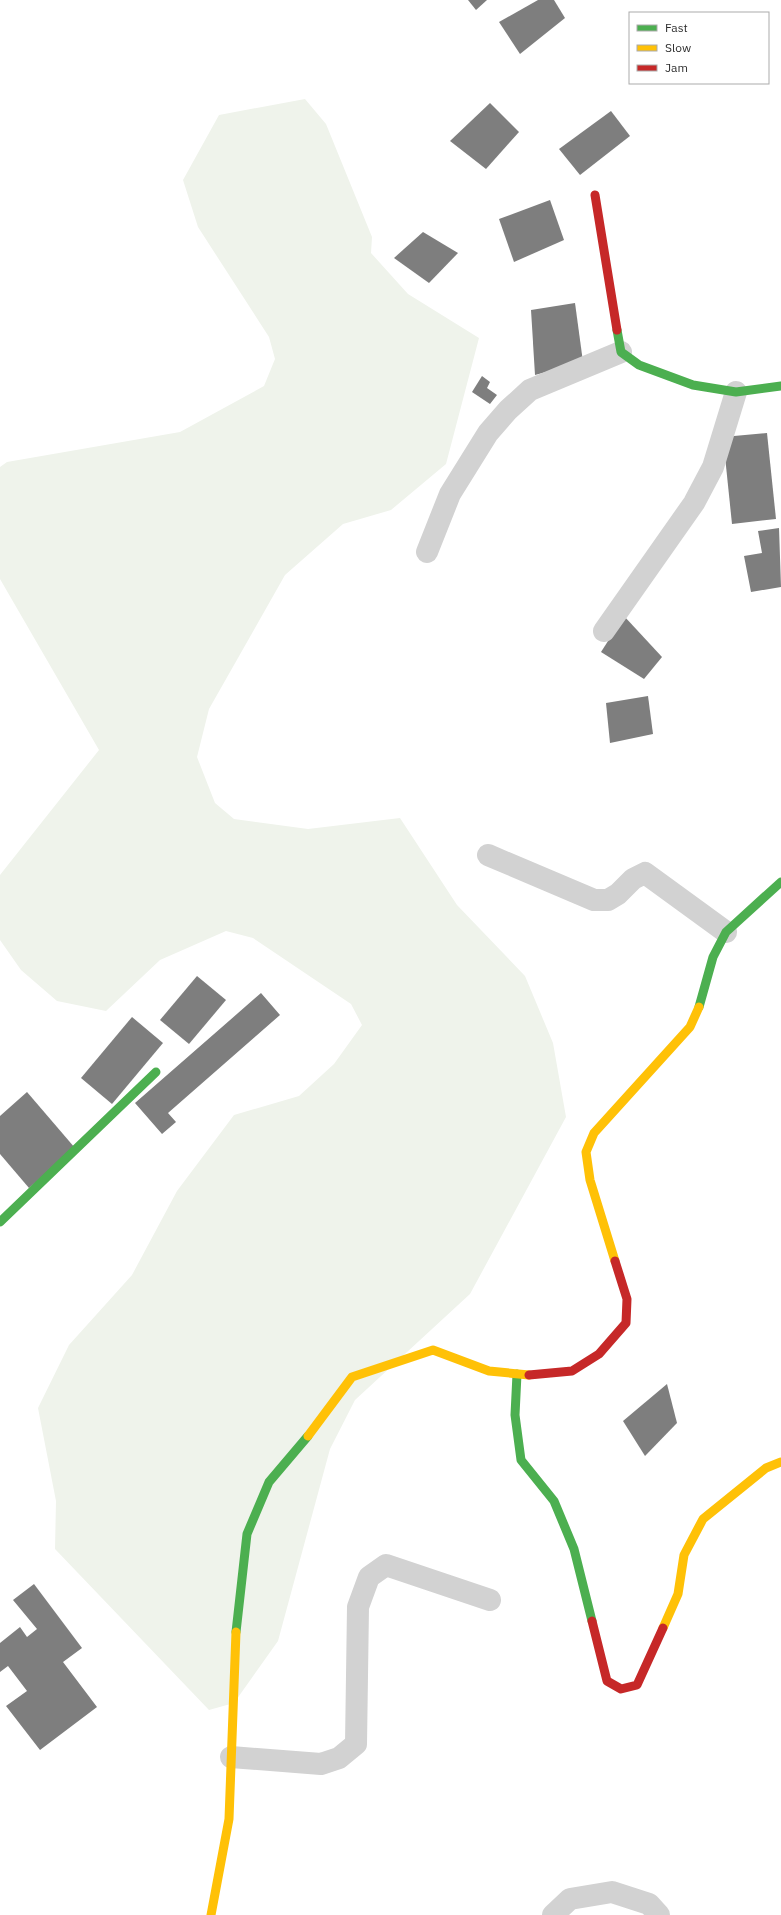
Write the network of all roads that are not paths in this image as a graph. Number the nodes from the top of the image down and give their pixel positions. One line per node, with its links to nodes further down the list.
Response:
1 (596, 195): 2 (street)
2 (621, 352): 4 (street); 5 (street)
3 (781, 386): 4 (street)
4 (736, 392): 6 (street)
5 (427, 552)
6 (604, 631)
7 (488, 855): 9 (street)
8 (781, 882): 9 (street)
9 (726, 932): 12 (street)
10 (156, 1072): 11 (street)
11 (0, 1222)
12 (517, 1374): 13 (street); 15 (street)
13 (781, 1462)
14 (490, 1600): 15 (street)
15 (231, 1757): 16 (street)
16 (210, 1915)
17 (553, 1915): 18 (street)
18 (659, 1915)

